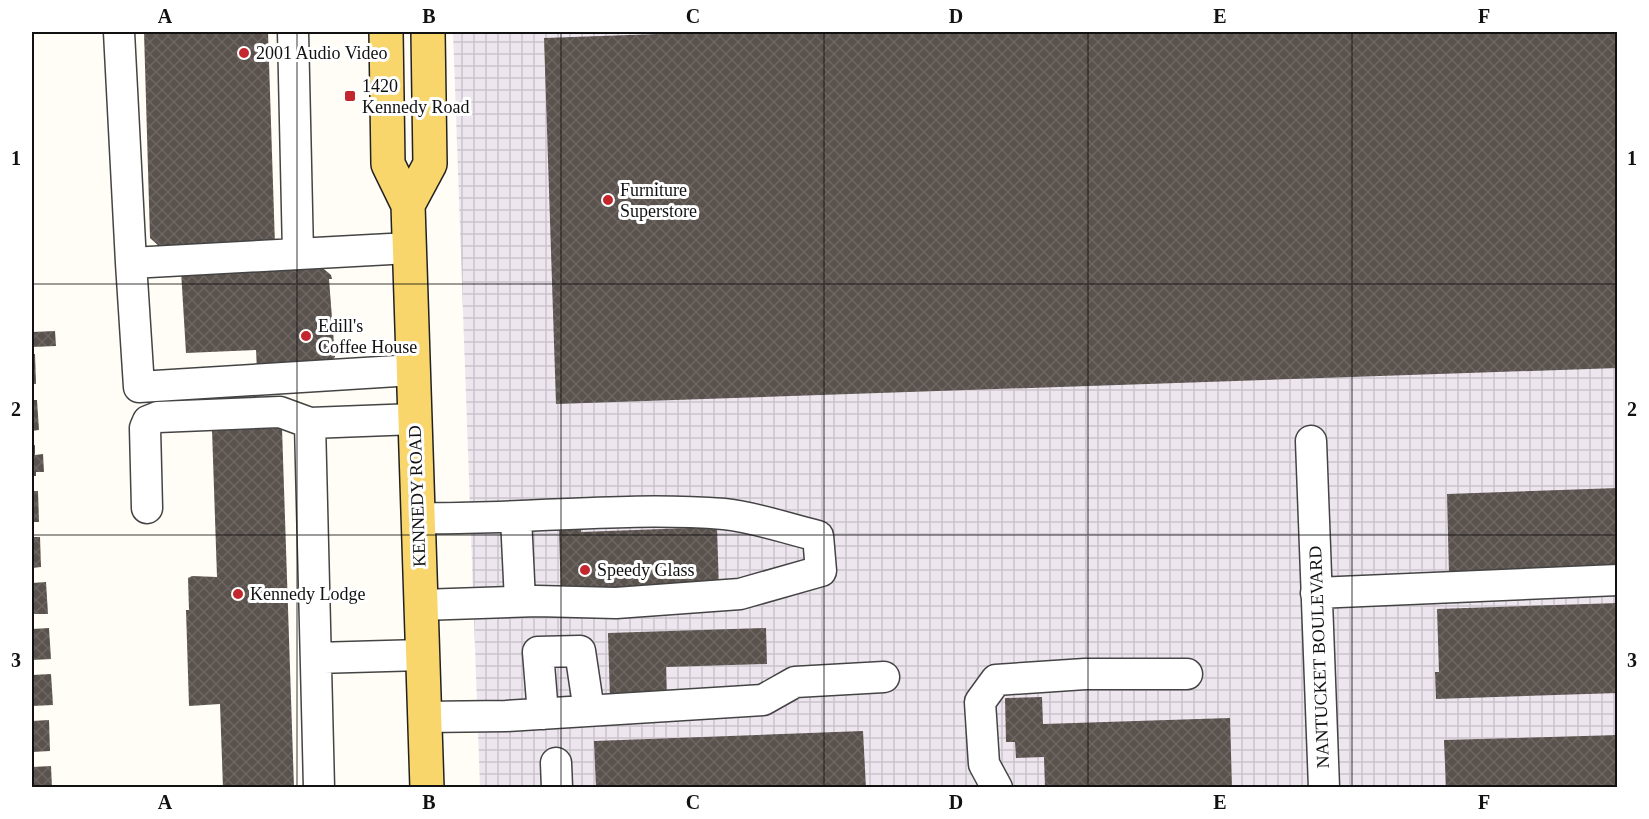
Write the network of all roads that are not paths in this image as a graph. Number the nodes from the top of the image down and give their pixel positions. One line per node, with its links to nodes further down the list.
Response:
1 (119, 32): 8 (street)
2 (293, 32): 7 (street)
3 (386, 32): 5 (main road, KENNEDY ROAD)
4 (428, 32): 5 (main road, KENNEDY ROAD)
5 (408, 205): 6 (main road, KENNEDY ROAD)
6 (409, 248): 7 (street); 9 (main road, KENNEDY ROAD)
7 (298, 254): 8 (street)
8 (131, 263): 9 (street)
9 (413, 370): 10 (main road, KENNEDY ROAD)
10 (415, 419): 11 (street); 14 (main road, KENNEDY ROAD)
11 (310, 423): 13 (street); 21 (street)
12 (1311, 441): 17 (street, NANTUCKET BOULEVARD)
13 (147, 508)
14 (418, 518): 15 (street); 19 (main road, KENNEDY ROAD)
15 (516, 518): 18 (street); 18 (street)
16 (1617, 580): 17 (street)
17 (1316, 593): 30 (street, NANTUCKET BOULEVARD)
18 (520, 602): 19 (street)
19 (421, 605): 20 (main road, KENNEDY ROAD)
20 (422, 655): 21 (street); 26 (main road, KENNEDY ROAD)
21 (316, 658): 27 (street)
22 (1187, 674): 29 (street)
23 (884, 677): 24 (street)
24 (589, 711): 25 (street); 25 (street)
25 (543, 714): 26 (street)
26 (424, 717): 28 (main road, KENNEDY ROAD)
27 (319, 788)
28 (427, 788)
29 (997, 788)
30 (1324, 788)

